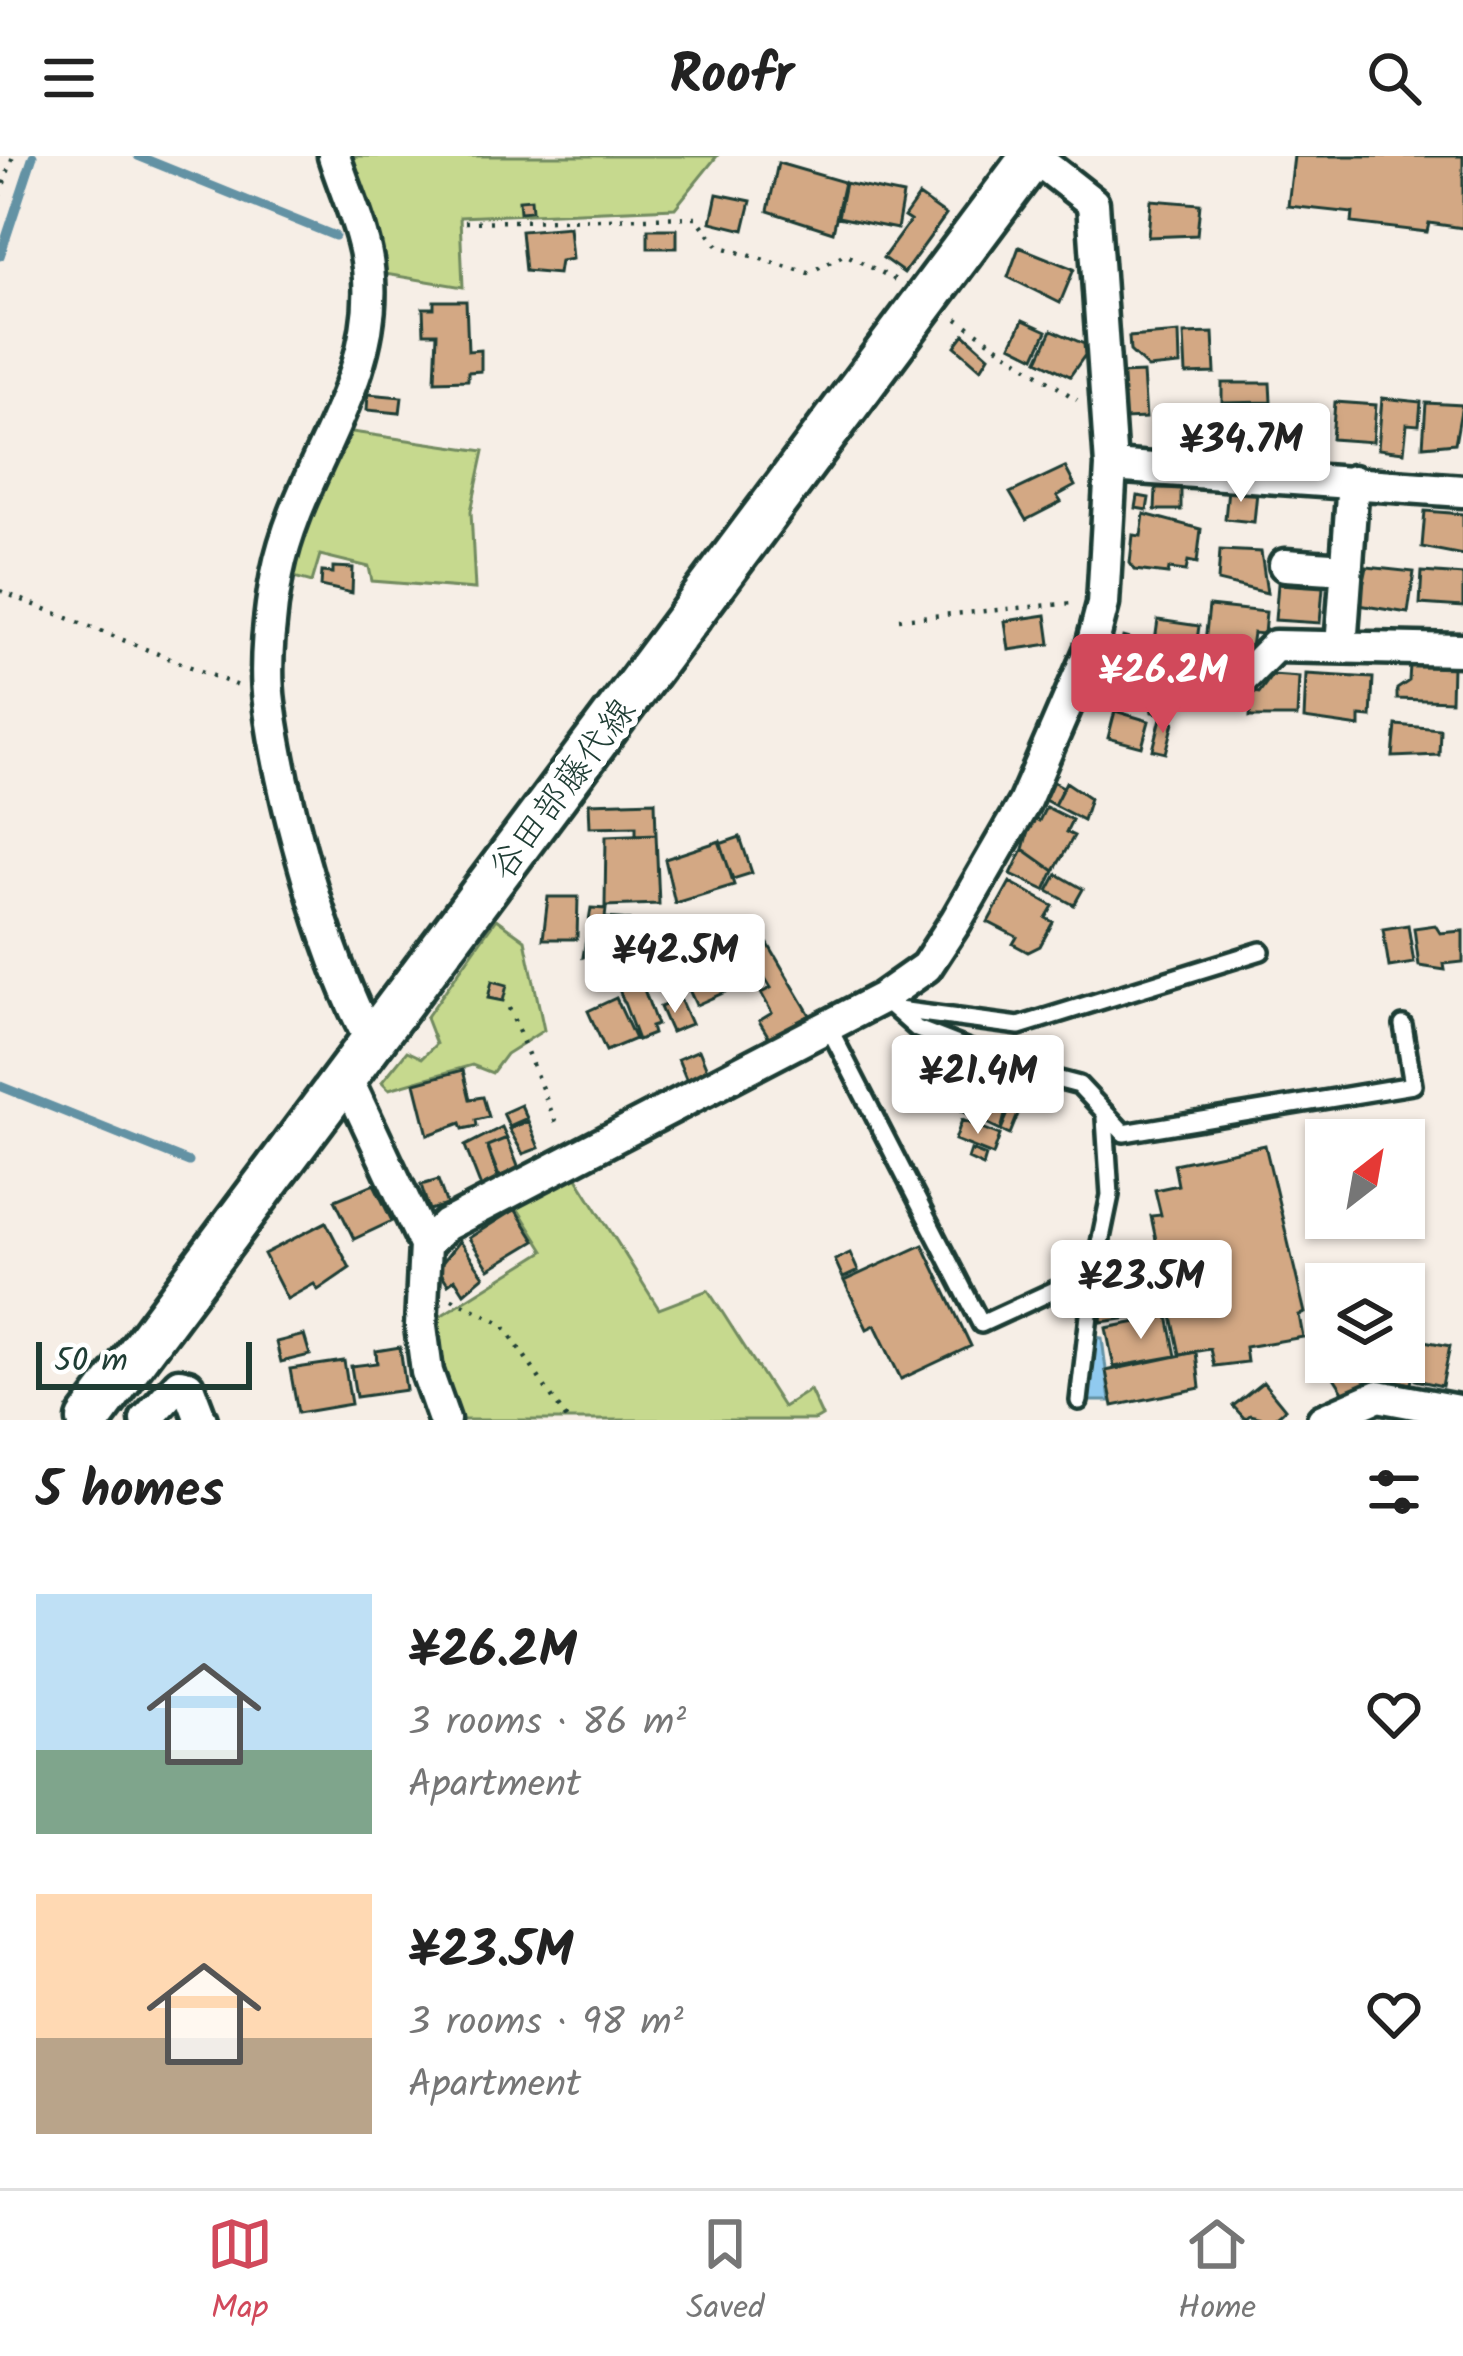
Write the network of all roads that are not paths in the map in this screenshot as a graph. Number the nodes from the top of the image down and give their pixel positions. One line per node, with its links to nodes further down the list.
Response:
1 (334, 156): 15 (street)
2 (1033, 156): 3 (street); 15 (main road, 谷田部藤代線)
3 (1111, 466): 4 (street); 12 (street)
4 (1353, 481): 5 (street); 7 (street)
5 (1463, 491)
6 (1285, 565): 7 (street)
7 (1346, 569): 8 (street)
8 (1341, 647): 9 (street); 10 (street)
9 (1463, 650)
10 (1200, 681)
11 (1261, 951): 12 (lane)
12 (889, 1004): 14 (street); 16 (lane)
13 (1403, 1025): 16 (lane)
14 (828, 1026): 17 (street); 18 (lane)
15 (359, 1060): 17 (street); 21 (main road, 谷田部藤代線)
16 (1105, 1118): 18 (lane)
17 (425, 1245): 24 (street)
18 (1094, 1272): 19 (lane)
19 (1079, 1401)
20 (1463, 1412): 25 (street)
21 (88, 1420)
22 (146, 1420): 23 (street)
23 (201, 1420)
24 (443, 1420)
25 (1323, 1420)

